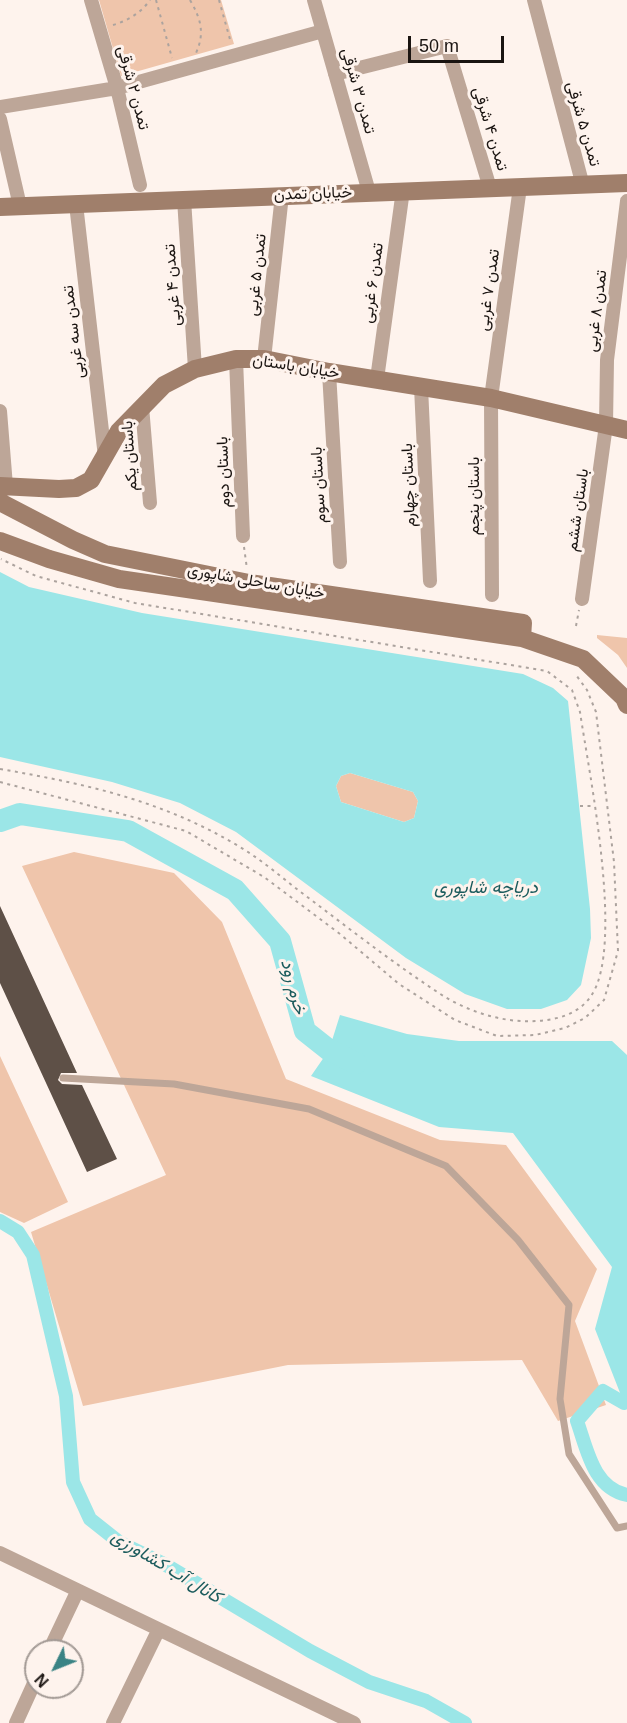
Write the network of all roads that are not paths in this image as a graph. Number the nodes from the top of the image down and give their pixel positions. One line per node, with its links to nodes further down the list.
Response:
1 (91, 0): 6 (street, تمدن ۲ شرقی)
2 (314, 0): 4 (street, تمدن ۳ شرقی)
3 (534, 0): 11 (street, تمدن ۵ شرقی)
4 (323, 31): 5 (street, تمدن ۳ شرقی); 6 (street)
5 (335, 74): 13 (street, تمدن ۴ شرقی); 15 (street, تمدن ۳ شرقی)
6 (117, 88): 7 (street); 10 (street, تمدن ۲ شرقی)
7 (0, 107)
8 (0, 118): 20 (street)
9 (627, 183): 11 (street, خیابان تمدن)
10 (140, 185)
11 (583, 186): 12 (street, خیابان تمدن)
12 (520, 187): 13 (street, خیابان تمدن); 28 (street, تمدن ۷ غربی)
13 (490, 188): 14 (street, خیابان تمدن)
14 (403, 190): 15 (street, خیابان تمدن); 26 (street, تمدن ۶ غربی)
15 (369, 192): 16 (street, خیابان تمدن)
16 (282, 195): 17 (street, خیابان تمدن); 22 (street, تمدن ۵ غربی)
17 (184, 200): 19 (street, خیابان تمدن); 24 (street, تمدن ۴ غربی)
18 (627, 201): 31 (street, تمدن ۸ غربی)
19 (76, 204): 20 (street, خیابان تمدن); 33 (street, تمدن سه غربی)
20 (20, 206): 21 (street, خیابان تمدن)
21 (0, 207)
22 (264, 358): 23 (street, خیابان باستان); 25 (street, خیابان باستان)
23 (236, 359): 24 (street, خیابان باستان); 36 (street, باستان دوم)
24 (195, 369): 29 (street, خیابان باستان)
25 (329, 372): 26 (street, خیابان باستان); 38 (street, باستان سوم)
26 (377, 379): 27 (street, خیابان باستان)
27 (422, 387): 28 (street, خیابان باستان); 39 (street, باستان چهارم)
28 (491, 398): 31 (street, خیابان باستان); 41 (street, باستان پنجم)
29 (142, 406): 33 (street, خیابان باستان); 35 (street, باستان یکم)
30 (0, 411): 34 (street)
31 (606, 425): 32 (street, خیابان باستان); 42 (street, باستان ششم)
32 (627, 430)
33 (105, 457): 34 (street, خیابان باستان)
34 (2, 491): 40 (street, خیابان ساحلی شاپوری)
35 (150, 503)
36 (243, 536)
37 (0, 541): 40 (street, خیابان ساحلی شاپوری)
38 (340, 562)
39 (430, 581)
40 (248, 591): 43 (street, خیابان ساحلی شاپوری)
41 (492, 595)
42 (582, 599)
43 (627, 705)
44 (63, 1078): 45 (lane)
45 (627, 1526)
46 (0, 1553): 47 (street)
47 (77, 1592): 48 (street); 49 (street)
48 (158, 1631): 52 (street); 53 (street)
49 (55, 1639)
50 (27, 1699): 51 (street)
51 (16, 1723)
52 (113, 1723)
53 (354, 1723)

